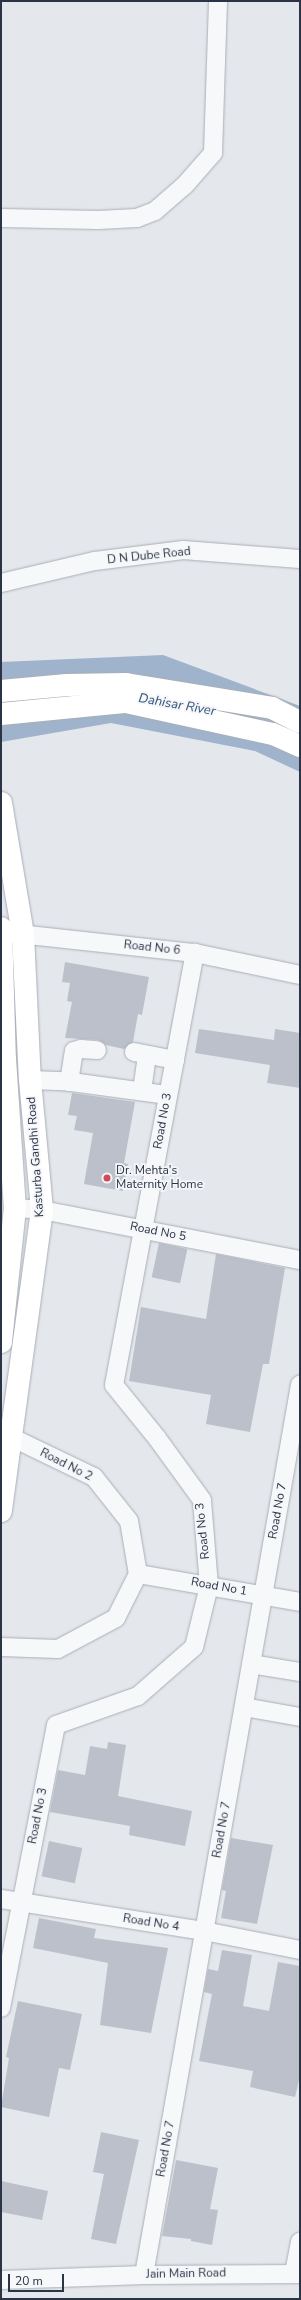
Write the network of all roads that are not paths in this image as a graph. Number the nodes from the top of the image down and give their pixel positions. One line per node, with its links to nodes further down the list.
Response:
1 (218, 1): 2 (street)
2 (1, 218)
3 (300, 559): 4 (street, D N Dube Road)
4 (1, 583)
5 (1, 691): 7 (main road)
6 (1, 714): 8 (main road)
7 (300, 722)
8 (300, 746)
9 (1, 802): 11 (main road, Kasturba Gandhi Road)
10 (1, 928): 11 (main road, Kasturba Gandhi Road)
11 (12, 933): 12 (street, Road No 6); 15 (main road, Kasturba Gandhi Road); 17 (main road, Kasturba Gandhi Road)
12 (195, 953): 13 (street, Road No 6); 16 (street, Road No 3)
13 (300, 975)
14 (98, 1050): 18 (street)
15 (5, 1059): 17 (main road); 21 (main road, Kasturba Gandhi Road)
16 (175, 1060): 19 (street); 20 (street, Road No 3)
17 (30, 1070): 18 (street); 22 (main road, Kasturba Gandhi Road)
18 (69, 1082): 19 (street)
19 (142, 1091): 20 (street)
20 (168, 1095): 23 (street, Road No 3)
21 (15, 1208): 22 (street, Road No 5); 25 (main road, Kasturba Gandhi Road)
22 (42, 1210): 23 (street, Road No 5); 28 (main road, Kasturba Gandhi Road)
23 (144, 1229): 24 (street, Road No 5); 32 (street, Road No 3)
24 (300, 1260)
25 (1, 1342)
26 (300, 1385): 27 (street, Road No 7)
27 (298, 1429): 29 (street, Road No 7)
28 (7, 1438): 30 (main road, Kasturba Gandhi Road); 31 (street, Road No 2)
29 (294, 1462): 33 (street, Road No 7)
30 (1, 1511)
31 (138, 1574): 32 (street, Road No 1); 35 (street)
32 (209, 1586): 33 (street, Road No 1); 41 (street, Road No 3)
33 (263, 1595): 34 (street, Road No 1); 36 (street, Road No 7)
34 (300, 1602)
35 (1, 1647)
36 (256, 1665): 37 (street); 38 (street, Road No 7)
37 (300, 1672)
38 (248, 1708): 39 (street); 42 (street, Road No 7)
39 (300, 1717)
40 (1, 1899): 41 (street, Road No 4)
41 (20, 1903): 42 (street, Road No 4); 44 (street, Road No 3)
42 (204, 1931): 43 (street, Road No 4); 47 (street, Road No 7)
43 (300, 1950)
44 (1, 2008)
45 (300, 2242): 46 (street)
46 (297, 2273): 47 (street, Jain Main Road)
47 (144, 2275): 48 (street, Jain Main Road)
48 (1, 2280)

